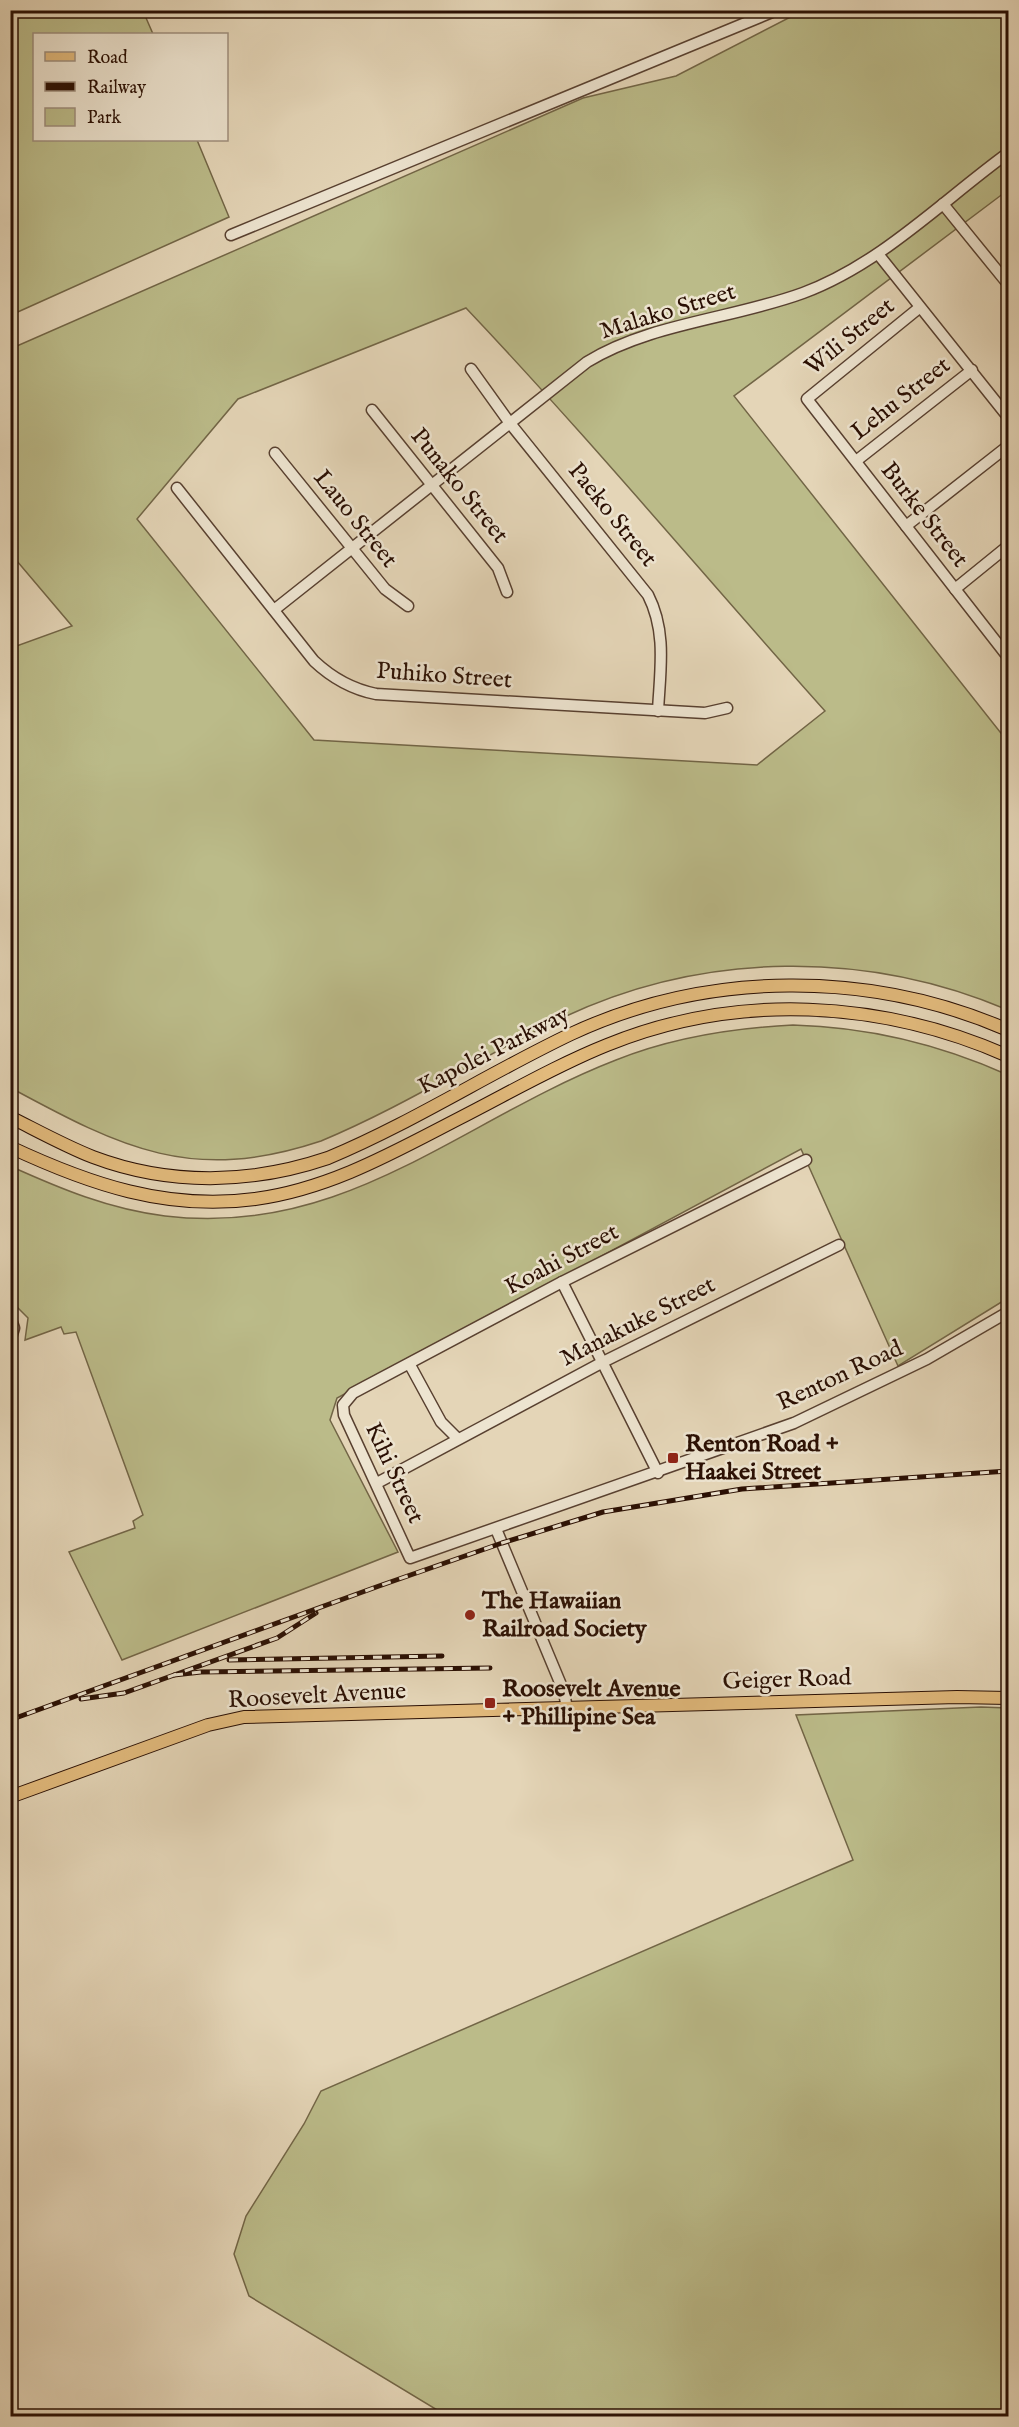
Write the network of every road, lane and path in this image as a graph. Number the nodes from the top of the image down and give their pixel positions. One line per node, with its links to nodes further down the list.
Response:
1 (777, 10): 4 (street)
2 (1008, 153): 3 (street, Malako Street)
3 (943, 204): 5 (street, Malako Street); 6 (street)
4 (231, 235)
5 (878, 254): 7 (street); 13 (street, Malako Street)
6 (1008, 284)
7 (919, 308): 9 (street); 10 (street, Wili Street)
8 (471, 369): 13 (street, Paeko Street)
9 (972, 370): 12 (street); 16 (street, Lehu Street)
10 (807, 399): 16 (street, Burke Street)
11 (372, 410): 17 (street, Punako Street)
12 (1008, 417)
13 (509, 422): 17 (street, Malako Street); 29 (street, Paeko Street)
14 (1008, 446): 19 (street)
15 (275, 453): 21 (street, Lauo Street)
16 (855, 461): 19 (street, Burke Street)
17 (431, 484): 21 (street, Malako Street); 23 (street, Punako Street)
18 (177, 488): 25 (street, Puhiko Street)
19 (906, 526): 22 (street, Burke Street)
20 (1008, 546): 22 (street)
21 (351, 548): 24 (street, Lauo Street); 25 (street, Malako Street)
22 (955, 588): 26 (street, Burke Street)
23 (507, 592)
24 (408, 606)
25 (274, 610): 29 (street, Puhiko Street)
26 (1004, 642): 27 (street, Burke Street)
27 (1008, 657)
28 (727, 708): 29 (street, Puhiko Street)
29 (658, 711)
30 (1008, 1030): 32 (main road, Kapolei Parkway)
31 (1008, 1056): 33 (main road, Kapolei Parkway)
32 (10, 1117)
33 (10, 1147)
34 (806, 1160): 36 (street, Koahi Street)
35 (839, 1245): 40 (street, Manakuke Street)
36 (562, 1282): 40 (street); 41 (street, Koahi Street)
37 (1008, 1312): 44 (street, Renton Road)
38 (10, 1317): 39 (street)
39 (10, 1341)
40 (603, 1362): 43 (street, Manakuke Street); 44 (street)
41 (410, 1365): 42 (street, Koahi Street); 43 (street)
42 (343, 1405): 45 (street, Kihi Street)
43 (457, 1438): 45 (street, Manakuke Street)
44 (658, 1473): 46 (street, Renton Road)
45 (377, 1483): 47 (street, Kihi Street)
46 (496, 1529): 47 (street, Renton Road); 49 (street)
47 (410, 1558)
48 (1008, 1698): 49 (main road, Geiger Road)
49 (567, 1709): 50 (main road, Roosevelt Avenue)
50 (12, 1796)

